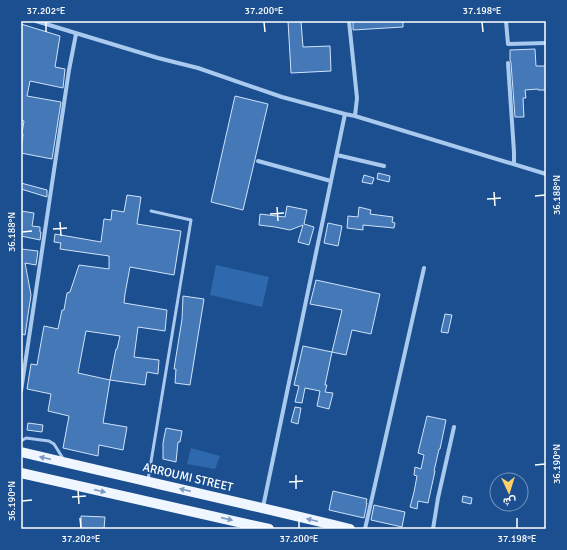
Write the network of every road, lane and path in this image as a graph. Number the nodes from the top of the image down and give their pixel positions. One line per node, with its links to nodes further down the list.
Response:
1 (36, 21): 4 (street)
2 (349, 21): 8 (street)
3 (506, 21): 5 (street)
4 (76, 34): 7 (street); 17 (street)
5 (546, 43)
6 (508, 63): 11 (street)
7 (345, 114): 8 (street); 9 (street)
8 (355, 116): 11 (street)
9 (337, 155): 12 (street); 14 (street)
10 (258, 161): 14 (street)
11 (514, 164): 13 (street)
12 (384, 166)
13 (546, 174)
14 (331, 182): 24 (street)
15 (151, 211): 23 (lane)
16 (424, 268): 27 (street)
17 (21, 391)
18 (454, 427): 28 (street)
19 (21, 441): 21 (lane)
20 (21, 452): 21 (main road, ARROUMI STREET, one-way to 20)
21 (66, 463): 23 (main road, ARROUMI STREET)
22 (21, 473): 25 (main road, one-way to 25)
23 (148, 482): 24 (main road, ARROUMI STREET, one-way to 23)
24 (263, 508): 26 (main road, ARROUMI STREET, one-way to 24)
25 (269, 529)
26 (350, 529)
27 (365, 529)
28 (433, 529)

